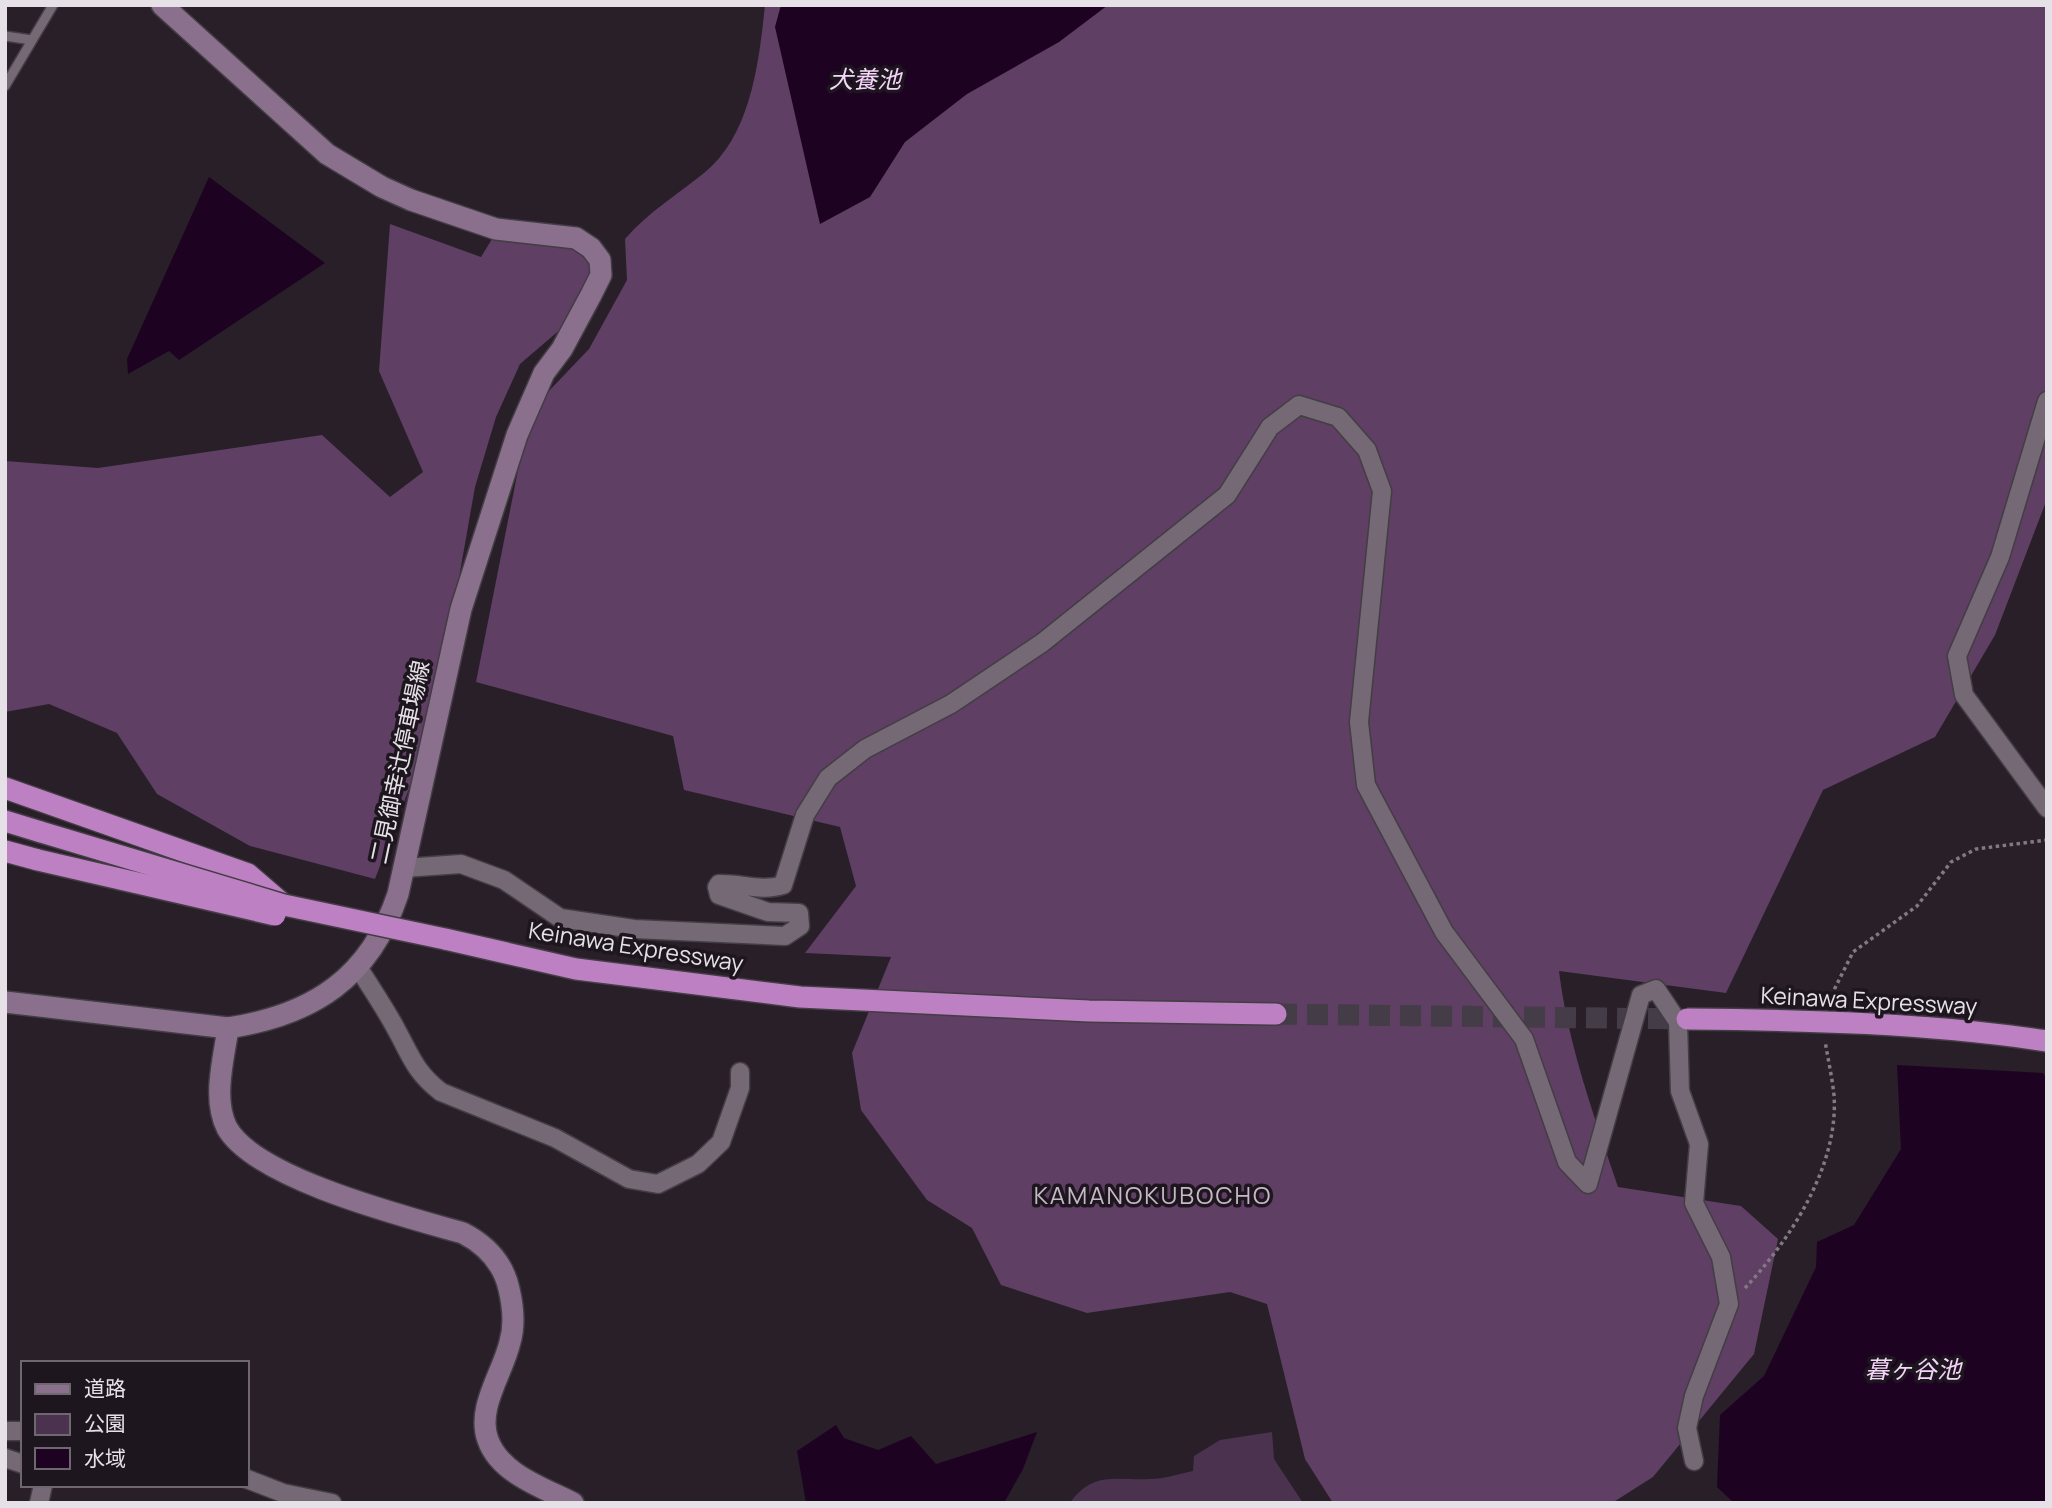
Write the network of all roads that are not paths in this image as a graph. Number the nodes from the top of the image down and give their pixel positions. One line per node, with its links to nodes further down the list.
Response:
1 (53, 5): 4 (lane)
2 (162, 5): 11 (main road, 二見御幸辻停車場線)
3 (5, 36): 4 (lane)
4 (32, 40): 5 (lane)
5 (5, 86)
6 (2047, 401): 8 (street)
7 (5, 788): 12 (highway)
8 (2047, 808)
9 (5, 821): 12 (highway, Keinawa Expressway, bridge)
10 (5, 851): 13 (highway, bridge)
11 (404, 868): 14 (main road, 二見御幸辻停車場線); 21 (street)
12 (284, 905): 13 (highway, Keinawa Expressway, bridge)
13 (412, 932): 16 (highway, Keinawa Expressway, bridge)
14 (358, 967): 18 (main road, 二見御幸辻停車場線); 20 (street)
15 (5, 1002): 18 (main road)
16 (1276, 1014)
17 (1687, 1019): 19 (highway, Keinawa Expressway, bridge)
18 (228, 1028): 24 (main road)
19 (2047, 1041)
20 (740, 1072)
21 (1694, 1461)
22 (248, 1479): 23 (street)
23 (331, 1503)
24 (573, 1503)

